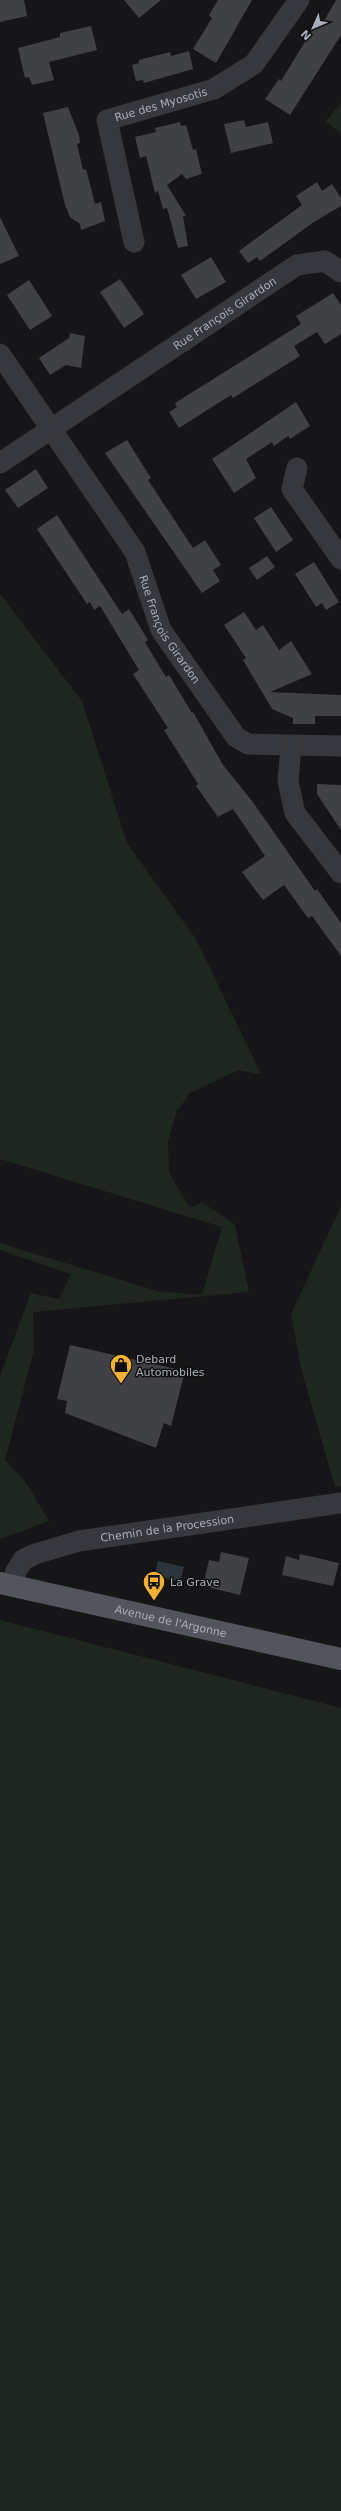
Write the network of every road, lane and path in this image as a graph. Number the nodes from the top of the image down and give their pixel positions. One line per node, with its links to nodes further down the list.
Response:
1 (299, 0): 2 (street, Rue des Myosotis)
2 (134, 242)
3 (341, 272): 5 (street, Rue François Girardon)
4 (0, 354): 5 (street)
5 (52, 428): 6 (street, Rue François Girardon); 9 (street, Rue François Girardon)
6 (0, 463)
7 (297, 468): 8 (street)
8 (341, 559)
9 (291, 746): 10 (street, Rue François Girardon); 11 (street)
10 (341, 746)
11 (341, 873)
12 (341, 1502): 13 (street, Chemin de la Procession)
13 (6, 1584): 14 (main road, Avenue de l'Argonne)
14 (341, 1659)

